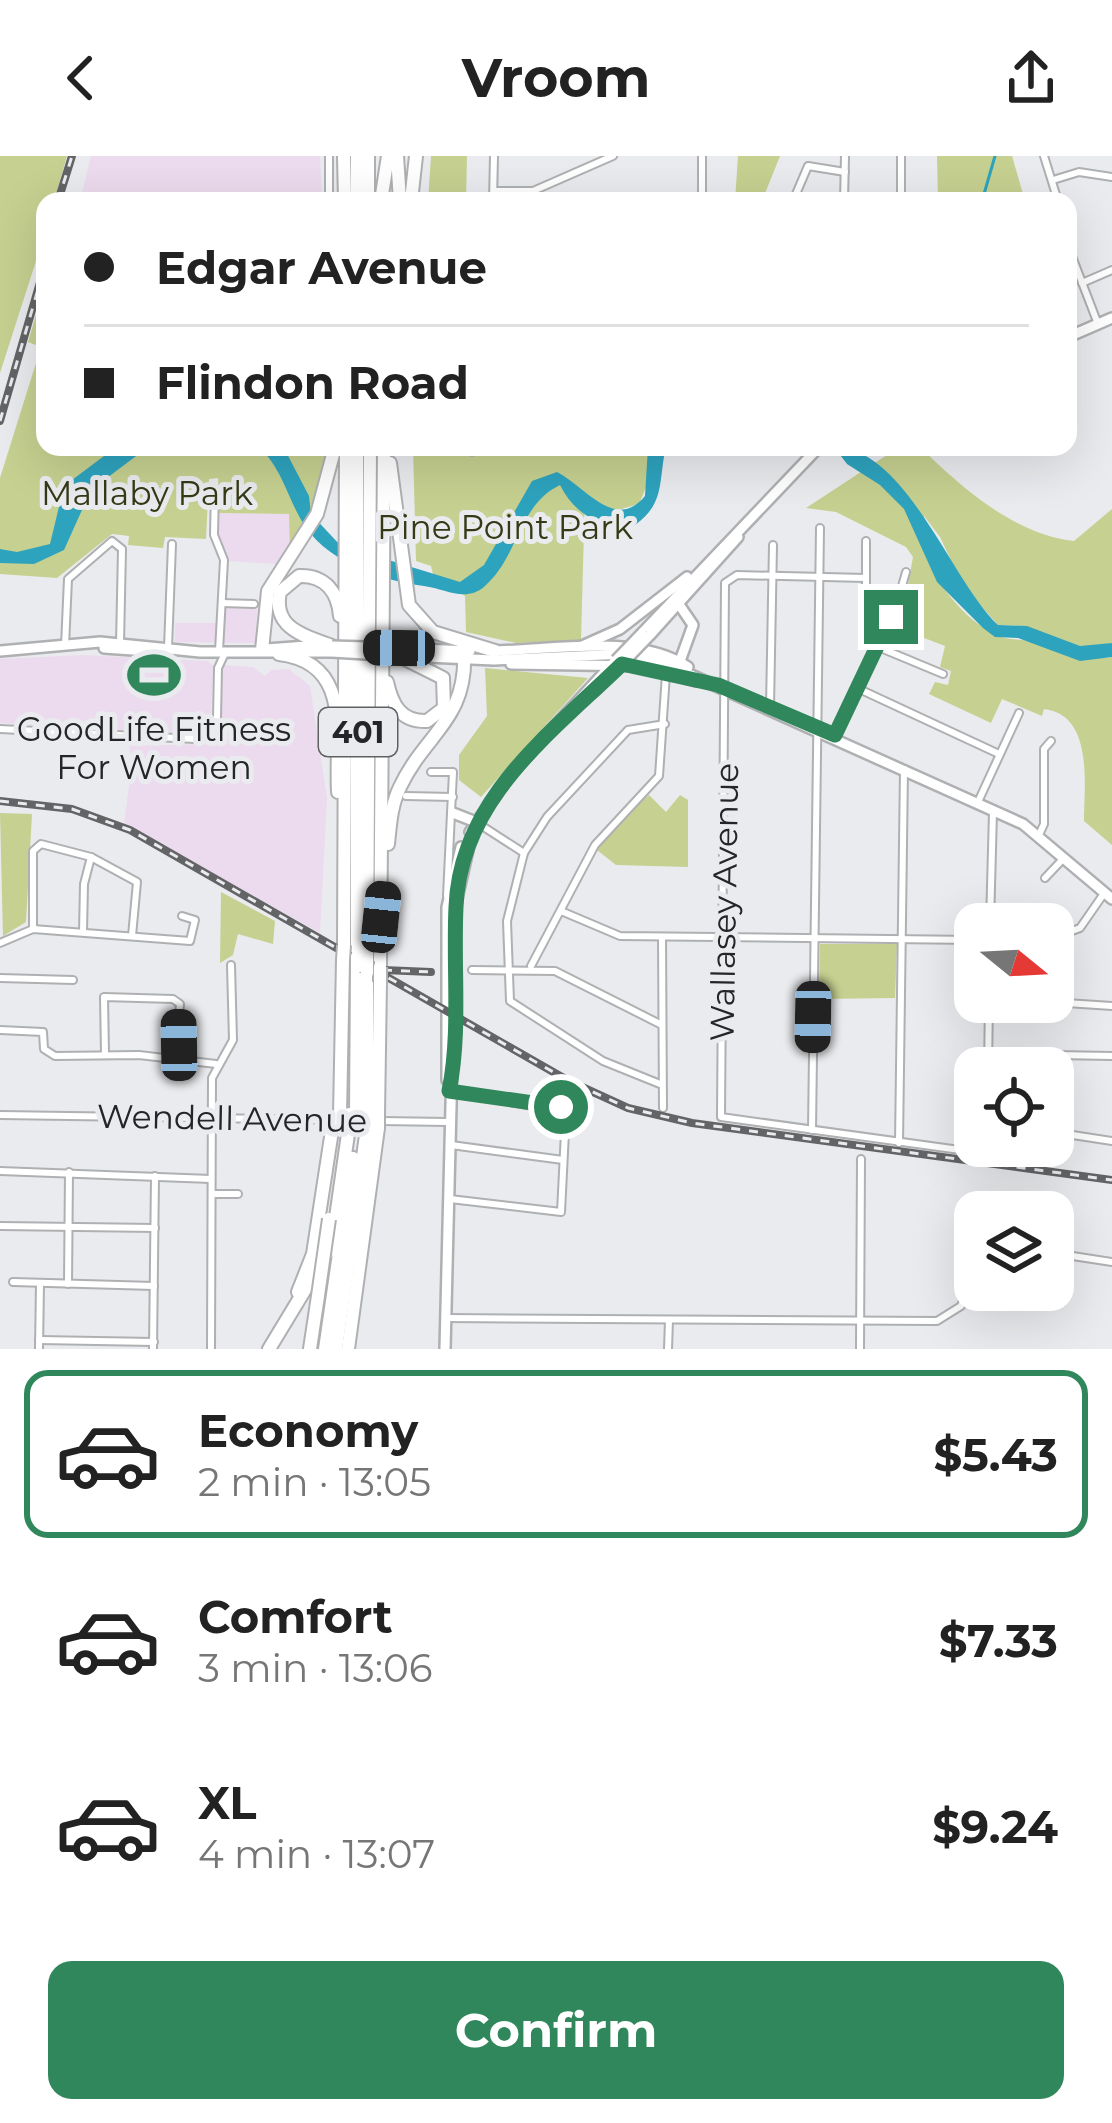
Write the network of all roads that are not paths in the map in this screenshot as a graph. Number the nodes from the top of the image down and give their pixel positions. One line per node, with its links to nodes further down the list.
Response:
1 (329, 156): 16 (street)
2 (344, 156): 17 (highway)
3 (357, 156): 18 (highway)
4 (368, 156): 19 (highway)
5 (397, 156): 20 (highway)
6 (416, 156): 21 (highway)
7 (494, 156): 22 (street)
8 (613, 156): 23 (street)
9 (702, 156): 24 (street)
10 (845, 156): 13 (street)
11 (901, 156): 27 (street)
12 (1044, 156): 15 (street)
13 (844, 172): 25 (street); 26 (street)
14 (1112, 177): 15 (street)
15 (1053, 179): 28 (street)
16 (329, 192)
17 (344, 192)
18 (357, 192)
19 (368, 192)
20 (399, 192)
21 (412, 192)
22 (494, 192)
23 (525, 192)
24 (702, 192)
25 (798, 192)
26 (844, 192)
27 (901, 192)
28 (1056, 192)
29 (1077, 270): 31 (street)
30 (1112, 270): 31 (street)
31 (1082, 283): 33 (street)
32 (1112, 318): 33 (main road)
33 (1098, 324): 34 (main road)
34 (1077, 333)
35 (333, 456): 63 (highway)
36 (348, 456): 44 (highway, 401)
37 (358, 456): 44 (highway, 401)
38 (369, 456): 44 (highway, 401)
39 (384, 456): 44 (highway, 401)
40 (388, 456): 73 (highway)
41 (810, 456): 43 (main road)
42 (214, 489): 57 (street)
43 (752, 518): 49 (main road); 56 (main road)
44 (364, 522): 54 (highway, 401); 55 (highway, 401)
45 (820, 528): 52 (street)
46 (866, 541): 53 (street)
47 (172, 544): 62 (street)
48 (772, 545): 51 (street)
49 (705, 562): 56 (main road); 64 (main road)
50 (906, 572): 65 (street)
51 (772, 577): 52 (street); 82 (street, Wallasey Avenue); 85 (street)
52 (819, 578): 53 (street); 88 (street)
53 (866, 578): 65 (street)
54 (352, 580): 69 (highway, 401); 123 (highway, 401)
55 (377, 591): 59 (highway, 401); 123 (highway, 401)
56 (677, 602): 74 (main road); 75 (main road, bridge)
57 (222, 603): 58 (street); 67 (street)
58 (254, 604)
59 (382, 644): 70 (highway); 112 (highway, 401)
60 (65, 646): 61 (main road); 61 (street); 66 (main road)
61 (120, 646): 62 (main road)
62 (163, 649): 68 (main road)
63 (262, 650): 67 (main road); 69 (main road); 71 (main road)
64 (556, 650): 73 (main road); 74 (main road)
65 (876, 650): 79 (street); 83 (street)
66 (0, 651)
67 (223, 651): 68 (main road); 77 (street)
68 (200, 652): 77 (street)
69 (337, 652): 69 (highway); 70 (main road, bridge); 71 (main road); 105 (highway, 401)
70 (399, 652): 72 (main road)
71 (279, 654): 105 (highway)
72 (465, 654): 73 (main road); 112 (highway)
73 (494, 656): 76 (main road); 80 (main road)
74 (680, 661): 80 (main road)
75 (619, 663): 76 (main road); 78 (main road); 81 (main road); 84 (main road)
76 (576, 665): 81 (main road)
77 (218, 668): 89 (street)
78 (666, 670): 82 (main road); 87 (street)
79 (943, 674)
80 (697, 675): 82 (main road)
81 (594, 684): 84 (main road)
82 (721, 686): 85 (main road); 119 (street, Wallasey Avenue)
83 (857, 688): 90 (street); 92 (street)
84 (577, 703): 100 (main road)
85 (770, 707): 88 (main road)
86 (1019, 713): 92 (street)
87 (665, 724): 102 (street); 110 (street)
88 (818, 727): 90 (main road); 118 (street)
89 (0, 729)
90 (835, 735): 93 (main road)
91 (1051, 741): 101 (street)
92 (999, 754): 97 (street)
93 (904, 768): 97 (main road); 120 (street)
94 (431, 772): 96 (street)
95 (406, 796): 96 (street)
96 (453, 797): 99 (street)
97 (977, 802): 98 (main road)
98 (993, 809): 101 (main road); 108 (street)
99 (452, 813): 100 (main road); 109 (street)
100 (474, 825): 102 (street); 109 (main road)
101 (1039, 835): 103 (main road)
102 (524, 853): 127 (street)
103 (1066, 856): 106 (street); 107 (main road)
104 (91, 857): 113 (street); 115 (street); 116 (street)
105 (345, 864): 123 (highway, 401)
106 (1045, 878)
107 (1108, 896): 114 (street)
108 (991, 903)
109 (452, 905): 140 (main road)
110 (560, 911): 117 (street); 125 (street)
111 (182, 916): 116 (street)
112 (381, 917): 123 (highway, 401)
113 (33, 928): 115 (street); 122 (street)
114 (1074, 931)
115 (83, 932): 116 (street)
116 (132, 936)
117 (662, 936): 119 (street); 132 (street)
118 (814, 937): 119 (street); 120 (street); 146 (street)
119 (723, 938): 146 (street, Wallasey Avenue)
120 (902, 939): 121 (street); 149 (street)
121 (954, 940)
122 (0, 943)
123 (359, 961): 144 (highway, 401); 144 (highway, 401); 144 (highway, 401); 144 (highway, 401, bridge)
124 (231, 965): 138 (street)
125 (531, 967): 127 (street); 132 (street)
126 (472, 970): 127 (street)
127 (506, 970): 139 (street)
128 (0, 978): 129 (street)
129 (73, 980)
130 (1074, 1004): 131 (street)
131 (1112, 1006)
132 (660, 1024): 139 (street)
133 (0, 1030): 134 (street)
134 (105, 1054): 137 (street); 137 (street)
135 (1074, 1055): 136 (street)
136 (1112, 1056)
137 (174, 1061): 138 (street)
138 (216, 1064): 143 (street)
139 (660, 1084): 141 (street)
140 (449, 1091): 145 (main road); 153 (street)
141 (663, 1108)
142 (0, 1114): 143 (street, Wendell Avenue)
143 (212, 1118): 145 (street, Wendell Avenue); 157 (street)
144 (354, 1120): 176 (highway); 178 (highway, 401, bridge); 179 (highway, 401); 180 (highway, 401); 181 (highway, 401)
145 (448, 1122): 150 (main road)
146 (812, 1130): 149 (street)
147 (1074, 1135): 148 (street)
148 (1112, 1141)
149 (899, 1143): 151 (street)
150 (448, 1145): 153 (street); 160 (main road)
151 (954, 1147)
152 (860, 1159): 173 (street)
153 (565, 1160): 160 (street)
154 (0, 1171): 155 (street)
155 (69, 1172): 156 (street); 162 (street)
156 (155, 1176): 157 (street); 163 (street)
157 (211, 1179): 158 (street)
158 (212, 1194): 159 (street); 177 (street)
159 (238, 1194)
160 (446, 1199): 171 (main road)
161 (0, 1226): 162 (street)
162 (68, 1228): 163 (street); 168 (street)
163 (154, 1228): 169 (street)
164 (1074, 1256): 165 (street)
165 (1112, 1262)
166 (14, 1282): 167 (street)
167 (40, 1284): 168 (street); 174 (street)
168 (68, 1284): 169 (street)
169 (154, 1286): 175 (street)
170 (954, 1310): 173 (street)
171 (445, 1318): 172 (street); 182 (main road)
172 (669, 1320): 173 (street); 183 (street)
173 (861, 1321): 184 (street)
174 (39, 1344): 175 (street)
175 (153, 1346)
176 (265, 1348)
177 (212, 1349)
178 (310, 1349)
179 (325, 1349)
180 (336, 1349)
181 (351, 1349)
182 (445, 1349)
183 (668, 1349)
184 (860, 1349)

